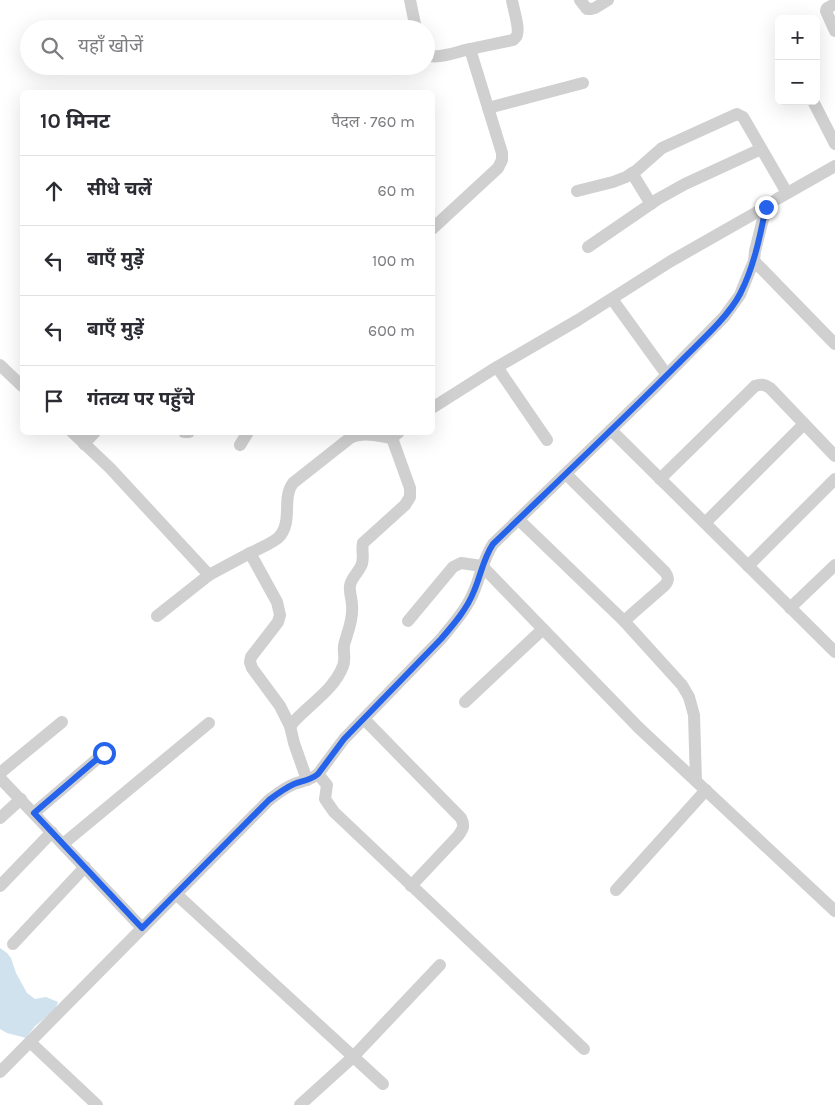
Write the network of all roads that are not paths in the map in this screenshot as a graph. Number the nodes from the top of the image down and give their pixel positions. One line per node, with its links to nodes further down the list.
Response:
1 (410, 0): 6 (street)
2 (512, 0): 8 (street)
3 (580, 0): 4 (street)
4 (608, 0)
5 (835, 4): 7 (street)
6 (414, 20)
7 (835, 31)
8 (470, 48): 9 (street); 12 (street)
9 (435, 57)
10 (583, 83): 12 (street)
11 (815, 105): 13 (street)
12 (488, 108): 21 (street)
13 (835, 144)
14 (761, 149): 16 (street); 18 (street); 19 (street)
15 (835, 166): 18 (street)
16 (632, 173): 17 (street); 19 (street)
17 (577, 191)
18 (787, 193): 20 (street)
19 (651, 204): 22 (street)
20 (766, 207): 23 (street); 24 (street)
21 (435, 226)
22 (588, 247)
23 (754, 261): 25 (street); 28 (street)
24 (612, 298): 27 (street); 28 (street)
25 (835, 344)
26 (0, 365): 29 (street)
27 (498, 367): 30 (street); 38 (street)
28 (667, 375): 32 (street)
29 (20, 384)
30 (435, 406)
31 (804, 424): 41 (street); 43 (street); 46 (street)
32 (611, 430): 42 (street); 43 (street)
33 (75, 435): 39 (street)
34 (92, 435): 39 (street)
35 (246, 435): 40 (street)
36 (356, 435): 47 (street)
37 (396, 435): 62 (street)
38 (547, 440)
39 (84, 444): 51 (street)
40 (240, 445)
41 (835, 456)
42 (566, 474): 45 (street); 55 (street)
43 (660, 479): 46 (street)
44 (835, 479): 50 (street)
45 (518, 520): 49 (street); 55 (street)
46 (705, 523): 50 (street)
47 (250, 553): 51 (street); 62 (street)
48 (835, 565): 52 (street)
49 (482, 566): 54 (street); 56 (street); 59 (street)
50 (748, 566): 52 (street)
51 (209, 575): 53 (street)
52 (790, 608): 57 (street)
53 (157, 616)
54 (408, 621)
55 (624, 621): 67 (street)
56 (543, 629): 58 (street); 67 (street)
57 (835, 651)
58 (465, 702)
59 (364, 718): 65 (street); 76 (street)
60 (62, 722): 64 (street)
61 (209, 723): 73 (street)
62 (290, 726): 65 (street)
63 (104, 753): 70 (street)
64 (0, 773)
65 (312, 777): 76 (street); 78 (street)
66 (0, 778): 69 (street)
67 (696, 781): 68 (street)
68 (706, 790): 77 (street); 79 (street)
69 (20, 799): 70 (street); 71 (street)
70 (34, 813): 72 (street)
71 (0, 818)
72 (52, 832): 73 (street); 75 (street)
73 (63, 844): 74 (street)
74 (85, 867): 80 (street); 81 (street)
75 (0, 886)
76 (411, 886): 84 (street)
77 (616, 890)
78 (176, 894): 80 (street); 85 (street)
79 (835, 911)
80 (142, 928): 83 (street)
81 (12, 944)
82 (440, 965): 85 (street)
83 (30, 1042): 86 (street); 88 (street)
84 (584, 1049)
85 (353, 1057): 87 (street); 89 (street)
86 (0, 1072)
87 (383, 1084)
88 (97, 1105)
89 (300, 1105)

